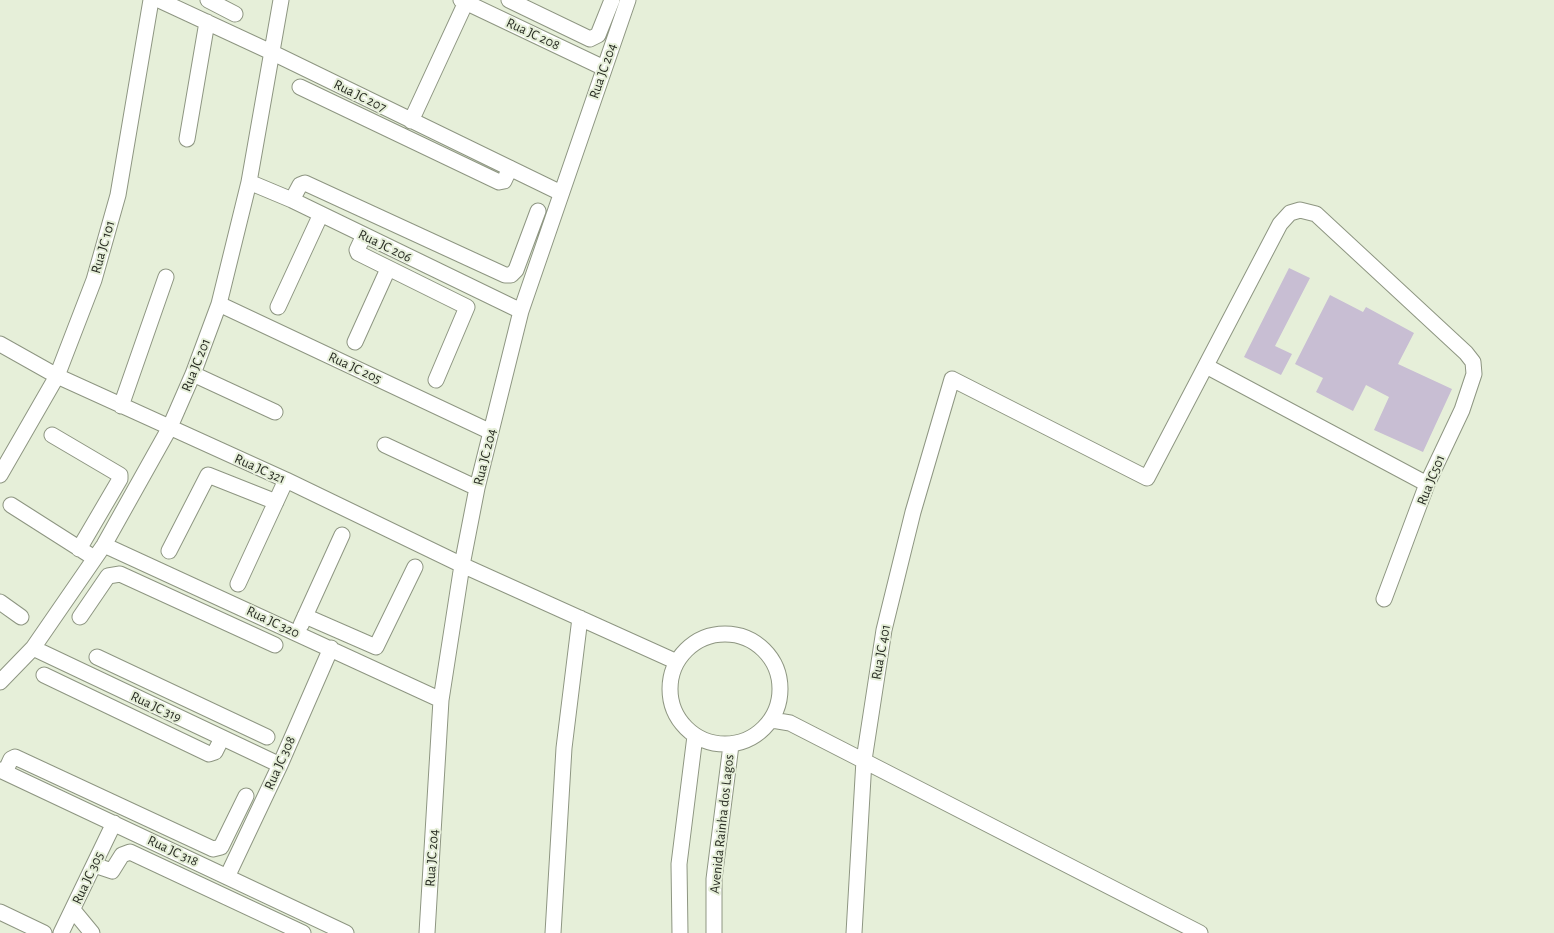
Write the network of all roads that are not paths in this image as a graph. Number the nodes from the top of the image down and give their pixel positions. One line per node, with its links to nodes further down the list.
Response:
1 (151, 0): 32 (street, Rua JC 101)
2 (159, 0): 10 (street, Rua JC 207)
3 (208, 0): 9 (street)
4 (281, 0): 11 (street, Rua JC 201)
5 (508, 0): 6 (street)
6 (612, 0)
7 (628, 0): 12 (street, Rua JC 204)
8 (464, 1): 12 (street, Rua JC 208); 14 (street)
9 (235, 14)
10 (207, 22): 11 (street, Rua JC 207); 15 (street)
11 (271, 52): 14 (street, Rua JC 207); 17 (street, Rua JC 201)
12 (604, 68): 18 (street, Rua JC 204)
13 (300, 87): 16 (street)
14 (411, 121): 16 (street, Rua JC 207)
15 (187, 140)
16 (510, 168): 18 (street, Rua JC 207)
17 (249, 182): 19 (street, Rua JC 206); 25 (street, Rua JC 201)
18 (560, 193): 27 (street, Rua JC 204)
19 (292, 200): 20 (street); 21 (street, Rua JC 206)
20 (538, 212)
21 (321, 214): 22 (street, Rua JC 206); 26 (street)
22 (364, 235): 23 (street); 27 (street, Rua JC 206)
23 (388, 269): 28 (street); 33 (street)
24 (166, 277): 34 (street)
25 (219, 304): 31 (street, Rua JC 201); 37 (street, Rua JC 205)
26 (278, 307)
27 (521, 311): 37 (street, Rua JC 204)
28 (355, 342)
29 (0, 344): 32 (street, Rua JC 321)
30 (1206, 366): 42 (street); 42 (street, Rua JC501); 74 (street, Rua JC 401)
31 (193, 374): 35 (street); 36 (street, Rua JC 201)
32 (57, 376): 34 (street, Rua JC 321); 40 (street, Rua JC 101)
33 (436, 380)
34 (121, 406): 36 (street, Rua JC 321)
35 (275, 412)
36 (169, 429): 41 (street, Rua JC 321); 47 (street, Rua JC 201)
37 (491, 432): 43 (street, Rua JC 204)
38 (52, 435): 48 (street)
39 (385, 445): 43 (street)
40 (0, 475)
41 (286, 480): 44 (street); 51 (street, Rua JC 321)
42 (1427, 484): 54 (street, Rua JC501)
43 (477, 488): 51 (street, Rua JC 204)
44 (276, 502): 49 (street); 53 (street)
45 (11, 505): 48 (street)
46 (342, 535): 56 (street)
47 (104, 545): 50 (street, Rua JC 201); 60 (street, Rua JC 320)
48 (79, 548): 50 (street)
49 (169, 551)
50 (95, 558): 62 (street, Rua JC 201)
51 (462, 565): 59 (street, Rua JC 321); 68 (street, Rua JC 204)
52 (416, 567): 56 (street)
53 (238, 584)
54 (1384, 599)
55 (0, 602): 57 (street)
56 (305, 616): 61 (street)
57 (21, 617)
58 (80, 617): 60 (street)
59 (580, 618): 64 (street, Rua JC 321); 89 (street)
60 (273, 622): 61 (street, Rua JC 320)
61 (297, 633): 63 (street, Rua JC 320)
62 (33, 648): 66 (street, Rua JC 319); 67 (street, Rua JC 201)
63 (331, 648): 68 (street, Rua JC 320); 75 (street, Rua JC 308)
64 (677, 662): 69 (street, Avenida Rainha dos Lagos); 70 (street, Avenida Rainha dos Lagos)
65 (44, 675): 72 (street)
66 (100, 680): 71 (street); 72 (street, Rua JC 319)
67 (0, 682)
68 (442, 700): 88 (street, Rua JC 204)
69 (772, 720): 73 (street, Avenida Rainha dos Lagos); 74 (street)
70 (695, 736): 73 (street, Avenida Rainha dos Lagos); 90 (street)
71 (267, 737)
72 (222, 738): 75 (street, Rua JC 319)
73 (732, 745): 91 (street, Avenida Rainha dos Lagos)
74 (864, 760): 92 (street, Rua JC 401); 93 (street)
75 (280, 765): 80 (street, Rua JC 308)
76 (2, 771): 77 (street); 78 (street, Rua JC 318)
77 (246, 796)
78 (114, 823): 79 (street, Rua JC 305); 80 (street, Rua JC 318)
79 (94, 865): 81 (street, Rua JC 305); 86 (street)
80 (227, 877): 87 (street, Rua JC 318)
81 (72, 910): 84 (street, Rua JC 305); 85 (street)
82 (0, 912): 83 (street)
83 (44, 933)
84 (62, 933)
85 (92, 933)
86 (303, 933)
87 (346, 933)
88 (427, 933)
89 (553, 933)
90 (680, 933)
91 (714, 933)
92 (854, 933)
93 (1200, 933)

